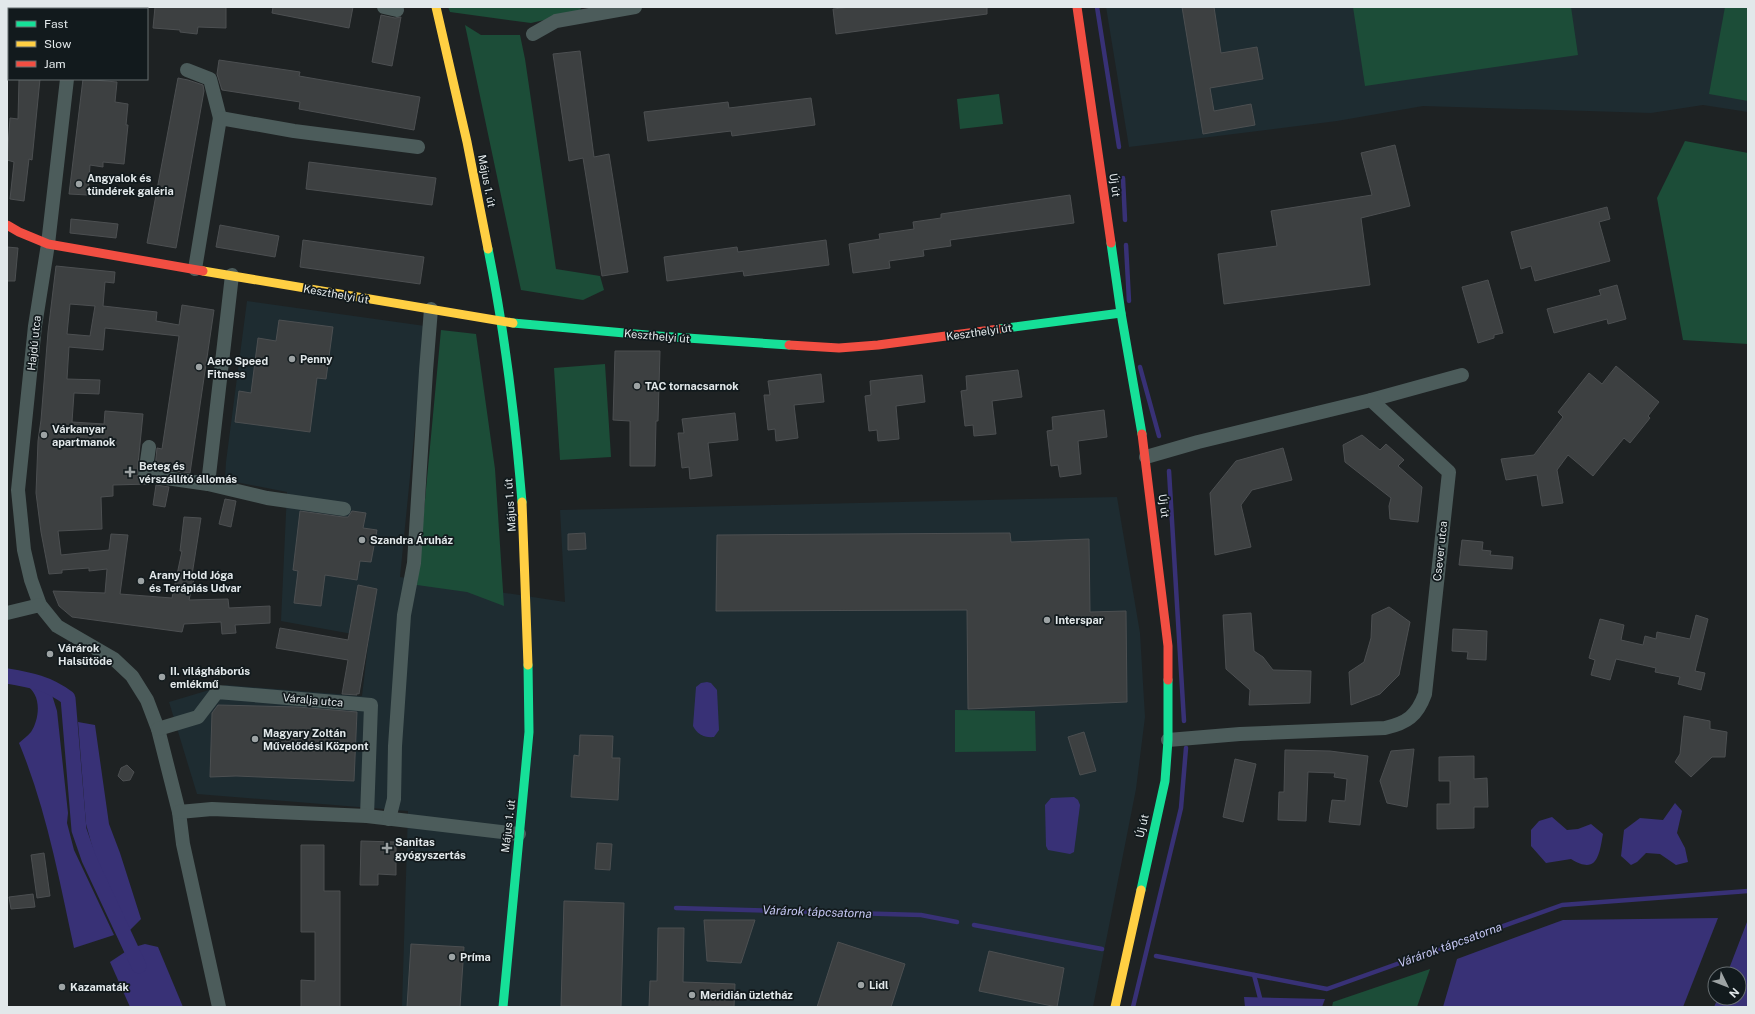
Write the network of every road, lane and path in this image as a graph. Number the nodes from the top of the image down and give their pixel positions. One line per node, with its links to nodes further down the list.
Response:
1 (436, 7): 15 (street, Május 1. út)
2 (635, 7): 4 (street)
3 (1077, 7): 14 (street, Új út)
4 (533, 34)
5 (187, 70): 7 (street)
6 (67, 80): 10 (street, Hajdú utca)
7 (220, 118): 8 (street); 11 (street)
8 (418, 146)
9 (7, 225): 10 (street, Keszthelyi út)
10 (48, 244): 11 (street, Keszthelyi út); 22 (street, Hajdú utca)
11 (195, 269): 12 (street, Keszthelyi út)
12 (232, 275): 13 (street, Keszthelyi út); 20 (street)
13 (432, 309): 15 (street, Keszthelyi út); 28 (street)
14 (1121, 313): 15 (street, Keszthelyi út); 19 (street, Új út)
15 (502, 322): 29 (street, Május 1. út)
16 (1462, 375): 17 (street)
17 (1371, 400): 19 (street); 25 (street, Csever utca)
18 (149, 447): 20 (street)
19 (1146, 457): 25 (street, Új út)
20 (208, 484): 21 (street)
21 (344, 509)
22 (40, 605): 23 (street); 24 (street)
23 (7, 613)
24 (158, 729): 26 (street); 27 (street, Váralja utca)
25 (1168, 740): 32 (street, Új út)
26 (180, 812): 27 (street); 30 (street)
27 (367, 816): 28 (street)
28 (389, 819): 29 (street)
29 (519, 834): 31 (street, Május 1. út)
30 (219, 1007)
31 (503, 1007)
32 (1115, 1007)

